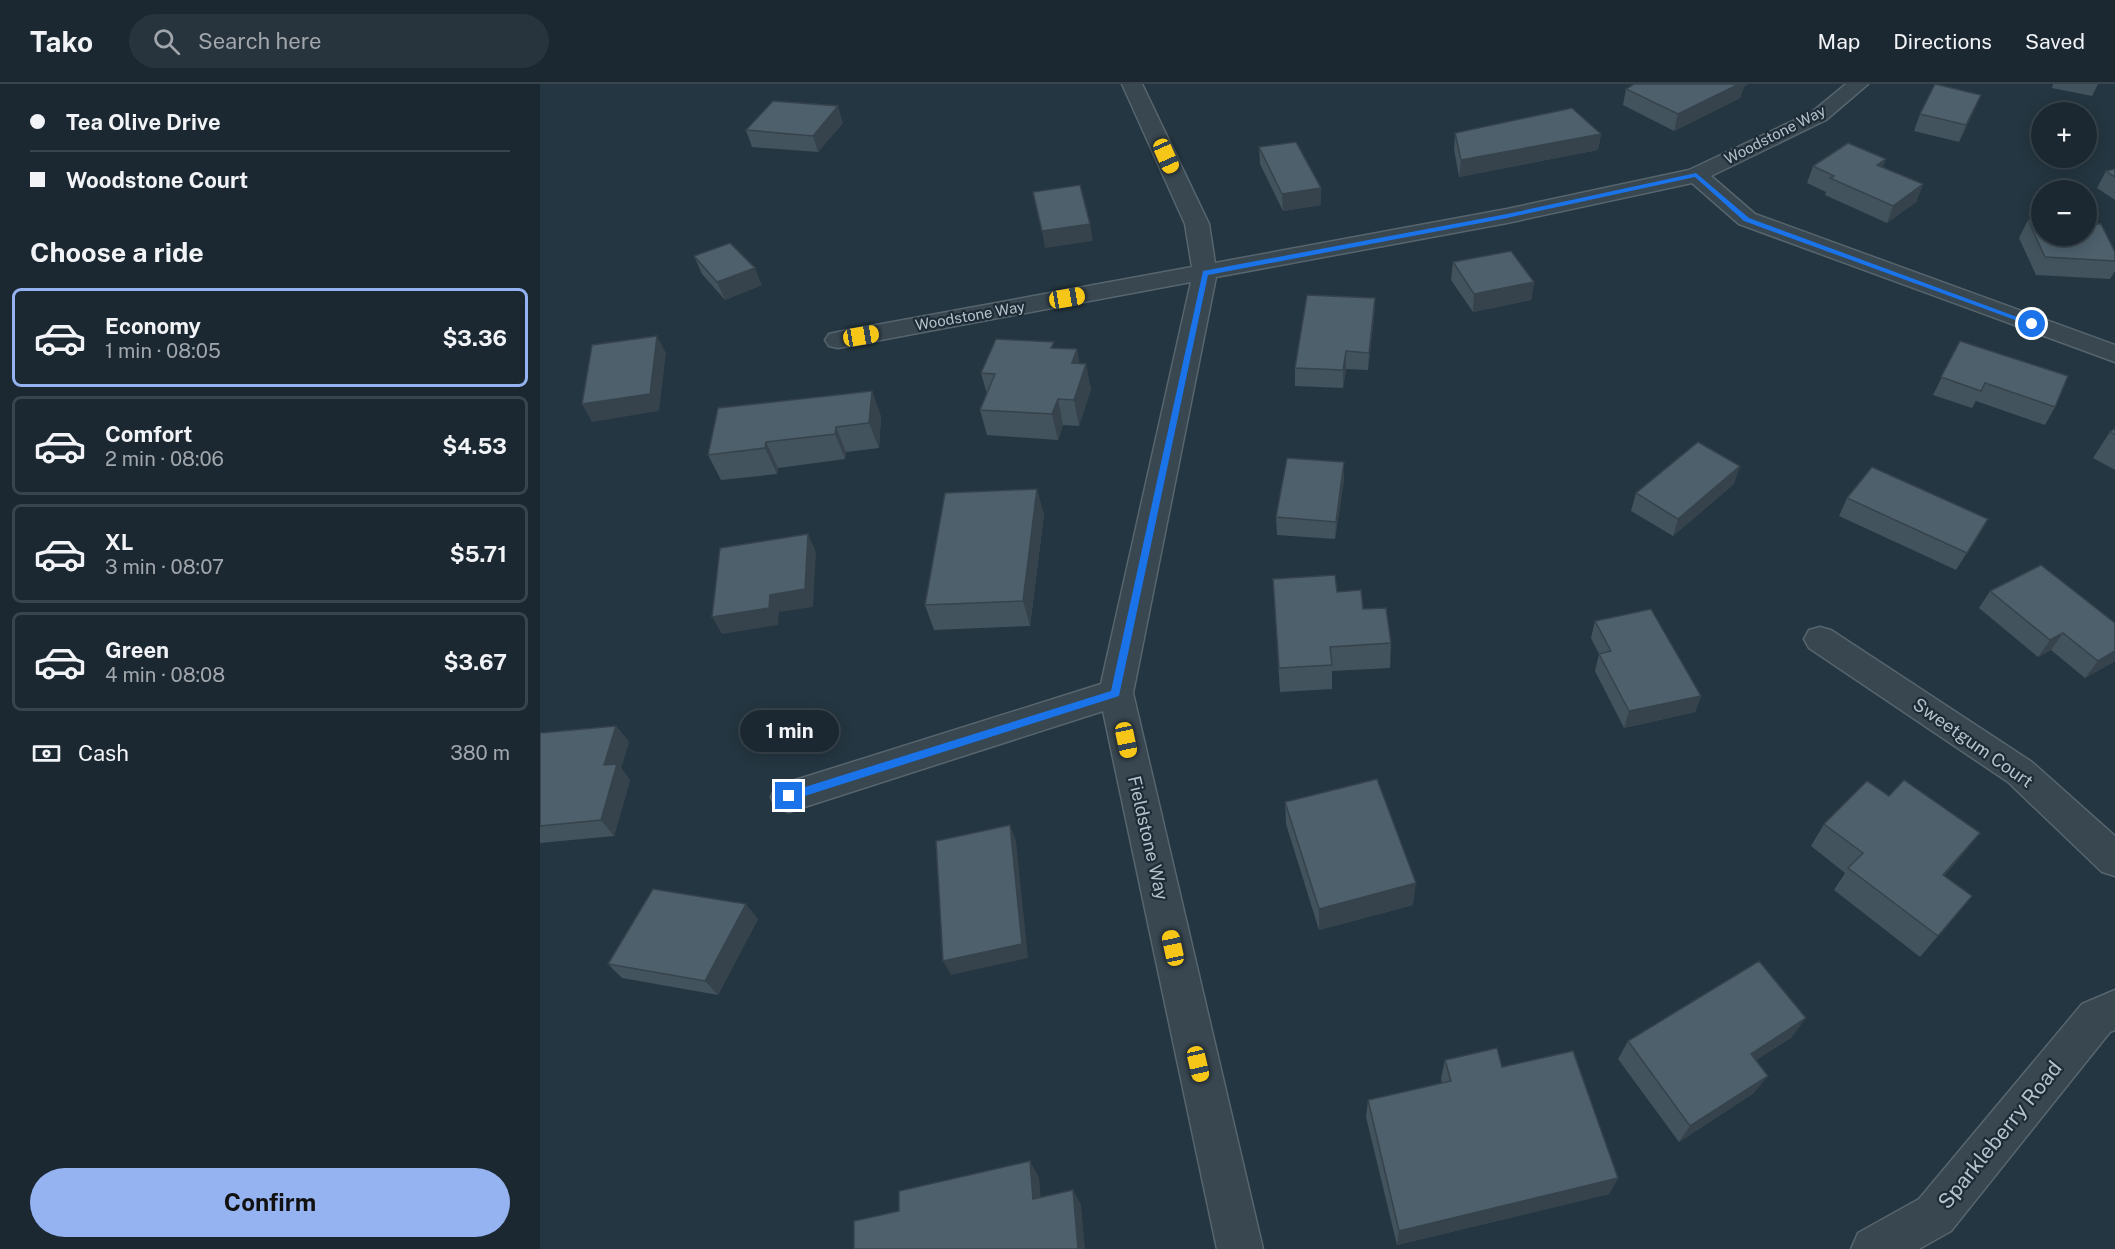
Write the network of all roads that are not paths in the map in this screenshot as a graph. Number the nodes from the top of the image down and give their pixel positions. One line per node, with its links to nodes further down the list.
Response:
1 (1132, 84): 4 (street, Fieldstone Way)
2 (1858, 84): 3 (street, Woodstone Way)
3 (1696, 175): 4 (street, Woodstone Way); 6 (street)
4 (1205, 273): 5 (street, Woodstone Way); 8 (street, Fieldstone Way)
5 (838, 340)
6 (2115, 354)
7 (1820, 639): 10 (street, Sweetgum Court)
8 (1116, 693): 9 (street); 12 (street, Fieldstone Way)
9 (789, 796)
10 (2115, 860)
11 (2115, 1009): 13 (street, Sparkleberry Road)
12 (1240, 1249)
13 (1874, 1249)

